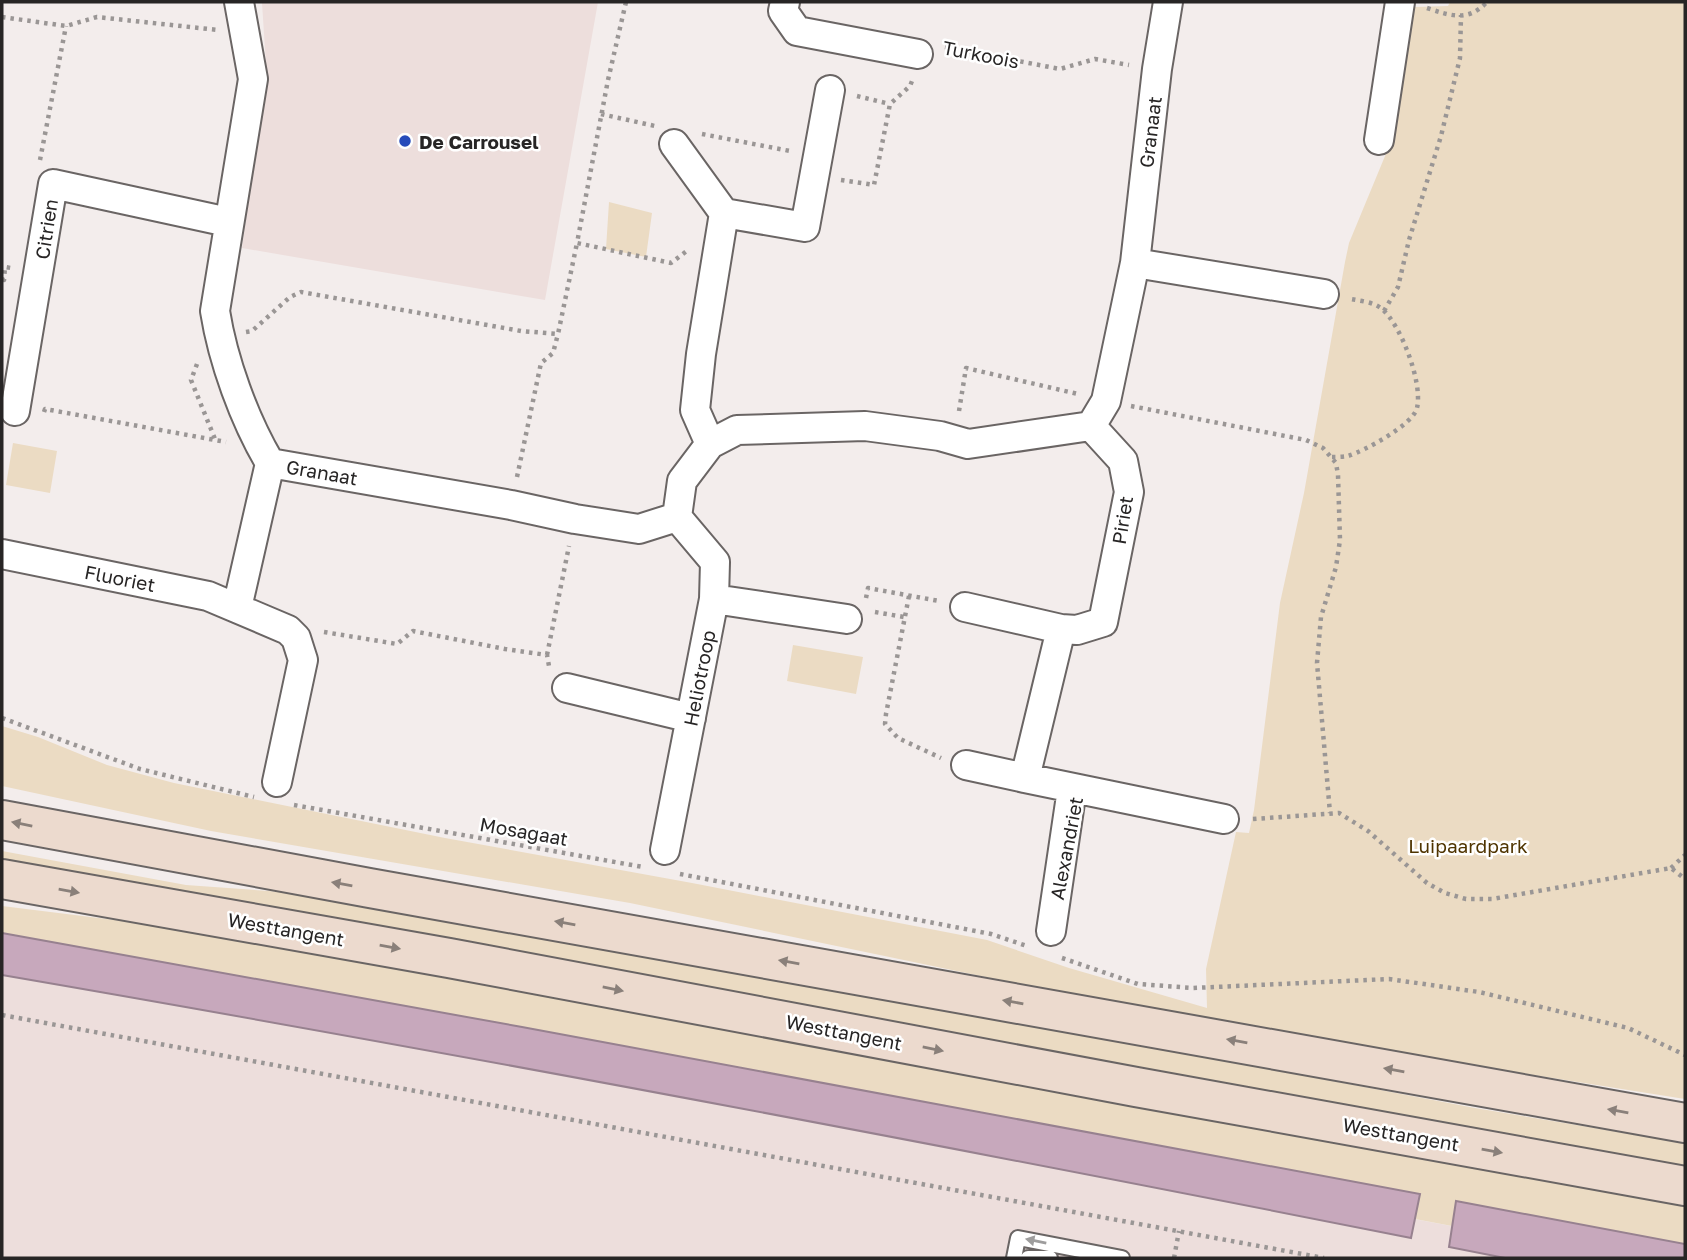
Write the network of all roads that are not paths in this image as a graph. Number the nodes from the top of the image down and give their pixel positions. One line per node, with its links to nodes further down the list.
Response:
1 (1168, 2): 11 (street, Granaat)
2 (1409, 4): 8 (street)
3 (784, 6): 5 (street, Turkoois)
4 (241, 14): 10 (street)
5 (918, 54)
6 (830, 90): 9 (street)
7 (668, 136): 9 (street)
8 (1379, 140)
9 (724, 213): 15 (street)
10 (228, 222): 13 (street, Citrien); 16 (street)
11 (1135, 263): 12 (street); 14 (street, Granaat)
12 (1324, 294)
13 (15, 411)
14 (1091, 426): 15 (street); 23 (street, Piriet)
15 (710, 444): 17 (street)
16 (263, 452): 17 (street, Granaat); 21 (street)
17 (677, 517): 19 (street, Heliotroop)
18 (2, 555): 21 (street, Fluoriet)
19 (714, 598): 22 (street); 25 (street, Heliotroop)
20 (965, 607): 23 (street, Piriet)
21 (237, 608): 29 (street, Fluoriet)
22 (847, 619)
23 (1061, 629): 27 (street)
24 (567, 688): 25 (street)
25 (691, 718): 32 (street, Heliotroop)
26 (966, 765): 27 (street)
27 (1025, 778): 28 (street)
28 (1072, 789): 30 (street, Alexandriet); 34 (street, Alexandriet)
29 (273, 795)
30 (1224, 819)
31 (2, 820): 35 (main road, one-way to 31)
32 (664, 864)
33 (2, 879): 36 (main road, Westtangent, one-way to 36)
34 (1048, 945)
35 (1685, 1124)
36 (1685, 1186)
37 (1014, 1258): 38 (lane, one-way to 37)
38 (1122, 1258)

